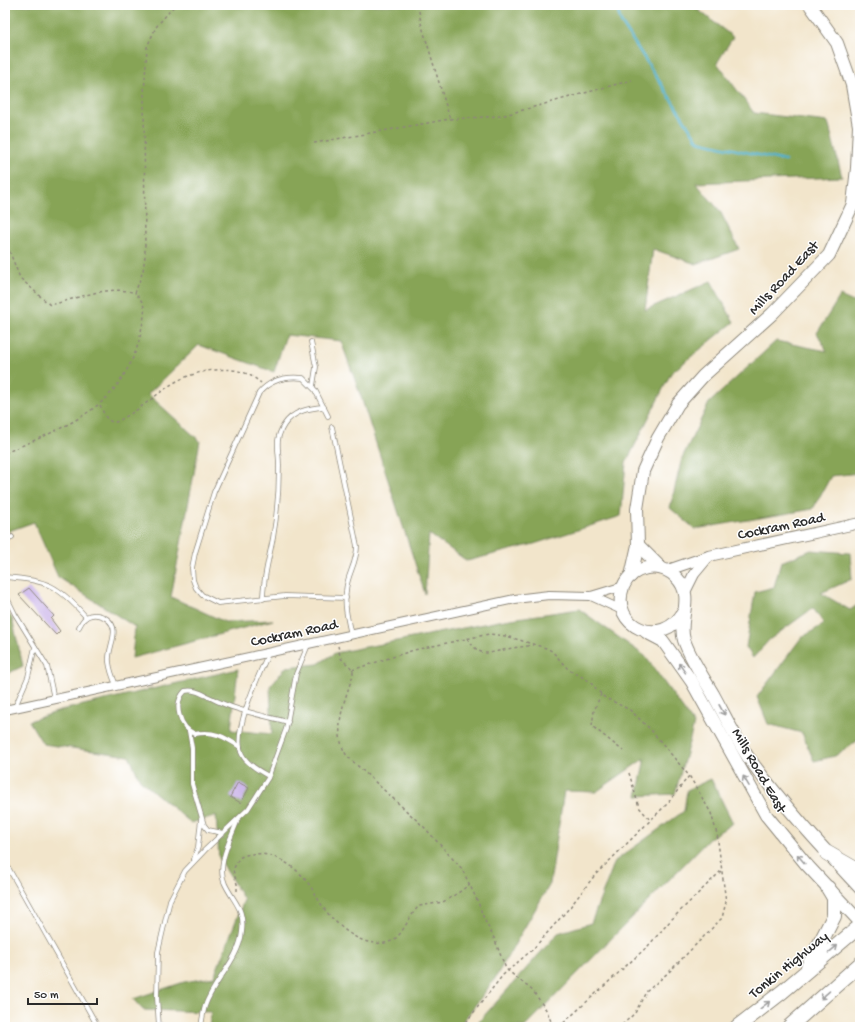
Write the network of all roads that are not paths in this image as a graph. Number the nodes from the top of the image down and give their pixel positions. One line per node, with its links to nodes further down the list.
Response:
1 (810, 5): 10 (main road, Mills Road East)
2 (311, 342): 3 (lane)
3 (313, 386): 4 (lane); 20 (lane)
4 (324, 407): 5 (lane); 20 (lane)
5 (328, 416)
6 (332, 427): 19 (lane)
7 (860, 523): 11 (street, Cockram Road)
8 (12, 537): 9 (lane)
9 (5, 543)
10 (638, 546): 12 (main road); 13 (main road, Mills Road East)
11 (709, 556): 12 (street, Cockram Road); 16 (street)
12 (664, 569): 13 (main road); 16 (main road)
13 (631, 576): 15 (main road)
14 (5, 577): 23 (lane)
15 (624, 586): 18 (street, Cockram Road); 21 (main road)
16 (685, 592): 22 (main road)
17 (5, 594): 28 (lane)
18 (591, 596): 21 (street, Cockram Road); 26 (street, Cockram Road)
19 (346, 598): 20 (lane); 26 (lane)
20 (263, 599)
21 (622, 610): 25 (main road)
22 (684, 611): 25 (main road); 42 (main road, Mills Road East, one-way to 42)
23 (86, 618): 24 (lane); 30 (lane)
24 (79, 627)
25 (641, 630): 46 (main road, Mills Road East, one-way to 25)
26 (351, 635): 27 (street, Cockram Road)
27 (308, 645): 29 (street, Cockram Road); 35 (lane)
28 (35, 647): 31 (lane); 32 (lane)
29 (268, 653): 30 (street, Cockram Road); 34 (lane)
30 (117, 686): 31 (street, Cockram Road)
31 (54, 699): 32 (street, Cockram Road)
32 (15, 707): 33 (street, Cockram Road)
33 (5, 710)
34 (245, 712): 35 (lane); 36 (lane); 37 (lane)
35 (288, 722): 38 (lane)
36 (189, 731): 37 (lane); 39 (lane)
37 (240, 747): 38 (lane)
38 (268, 776): 40 (lane)
39 (201, 816): 41 (lane); 43 (lane)
40 (237, 821): 41 (lane); 54 (lane)
41 (224, 833): 43 (lane)
42 (827, 853): 45 (highway); 47 (main road, Mills Road East)
43 (194, 861): 53 (lane)
44 (5, 862): 52 (lane)
45 (860, 872)
46 (828, 888): 48 (main road, Mills Road East); 51 (highway)
47 (860, 888)
48 (860, 922)
49 (860, 926): 51 (highway, Tonkin Highway, one-way to 49)
50 (858, 968): 56 (highway, one-way to 56)
51 (806, 972): 55 (highway, Tonkin Highway, one-way to 51)
52 (98, 1027)
53 (159, 1027)
54 (201, 1027)
55 (737, 1027)
56 (789, 1027)

